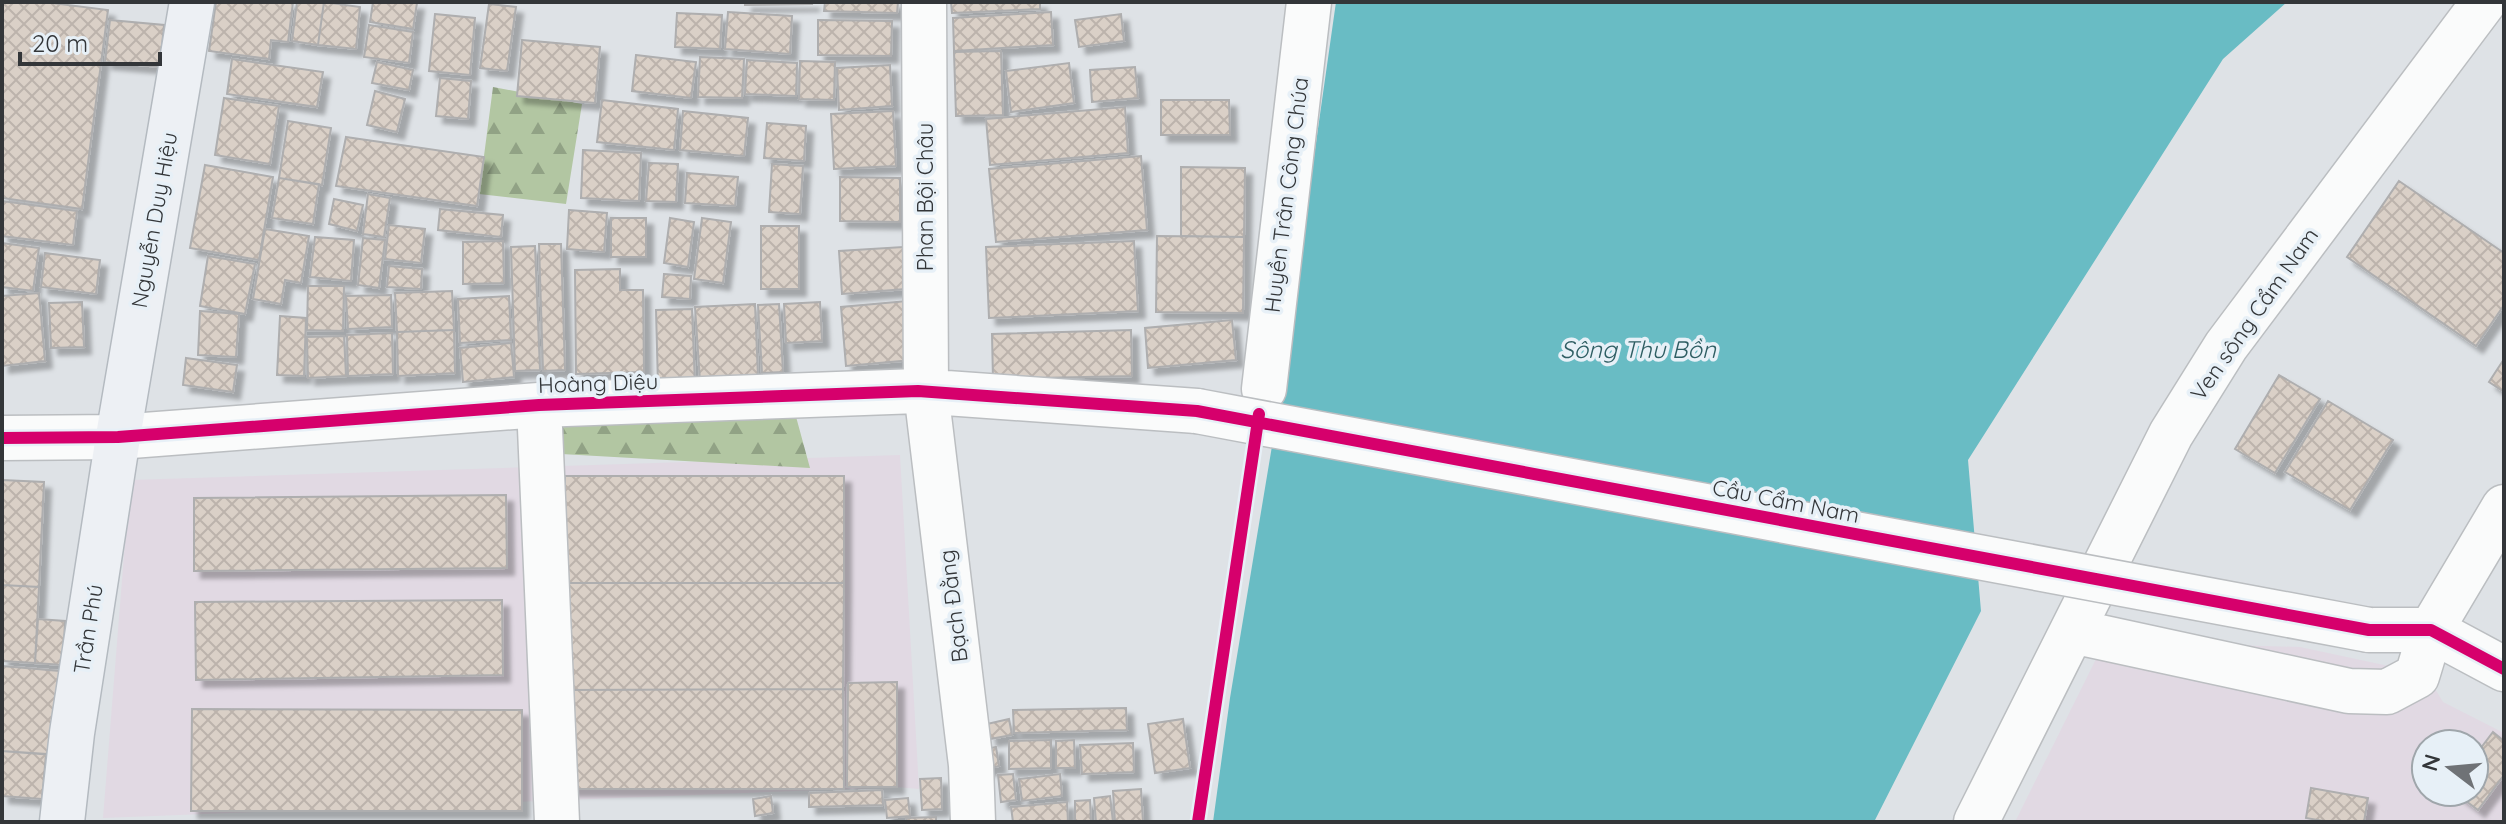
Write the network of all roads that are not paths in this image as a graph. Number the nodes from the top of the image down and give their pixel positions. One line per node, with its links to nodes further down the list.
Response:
1 (192, 2): 9 (main road, Nguyễn Duy Hiệu)
2 (924, 2): 6 (street, Phan Bội Châu)
3 (1309, 2): 5 (street, Huyền Trân Công Chúa)
4 (2484, 2): 13 (street, Ven sông Cẩm Nam)
5 (1264, 389)
6 (926, 391): 7 (street, Hoàng Diệu); 8 (street, Hoàng Diệu); 17 (street, Bạch Đằng)
7 (539, 405): 9 (street, Hoàng Diệu); 16 (street)
8 (1197, 411): 12 (street, Cầu Cẩm Nam, bridge)
9 (118, 437): 10 (street, Hoàng Diệu); 15 (main road, Trần Phú)
10 (2, 438)
11 (2504, 507): 12 (street)
12 (2431, 630): 13 (street); 14 (street)
13 (2072, 631): 18 (street, Ven sông Cẩm Nam)
14 (2504, 669)
15 (62, 822)
16 (557, 822)
17 (973, 822)
18 (1976, 822)

